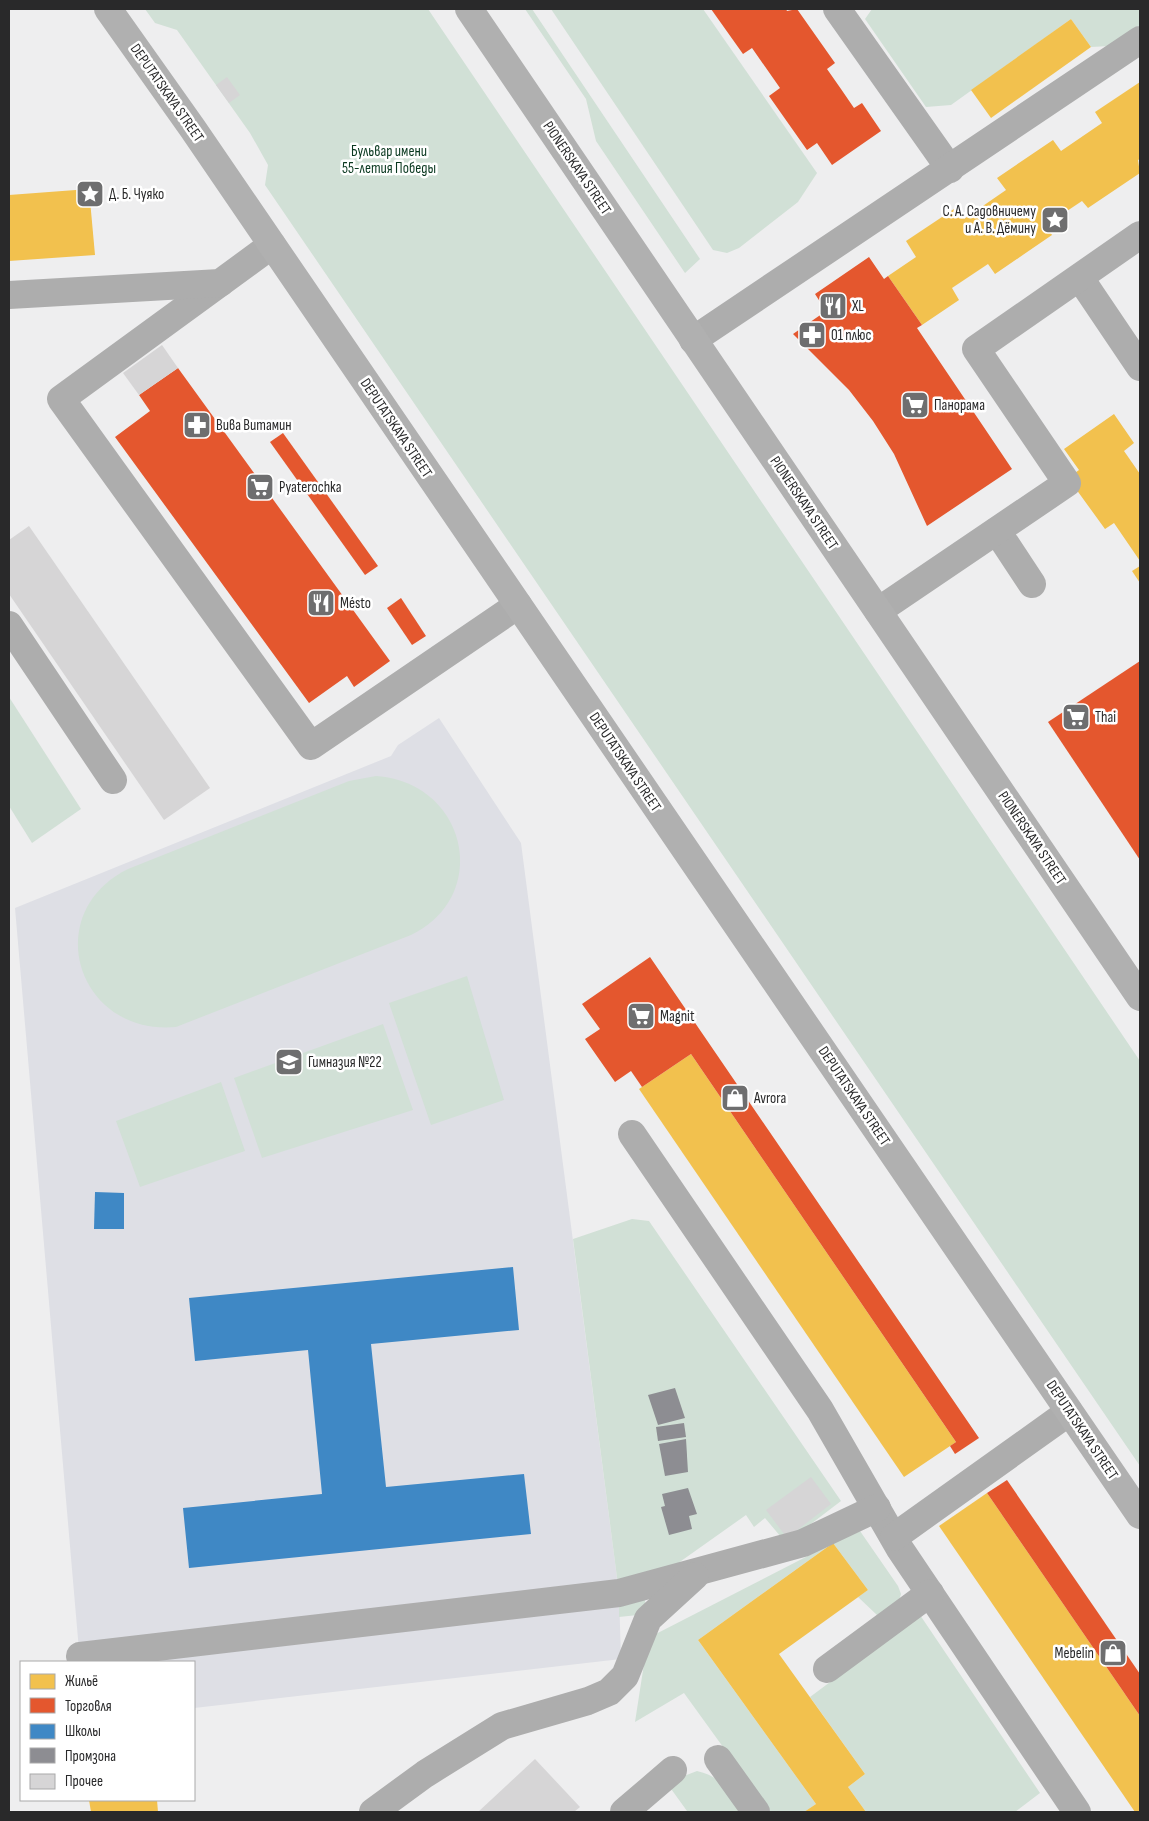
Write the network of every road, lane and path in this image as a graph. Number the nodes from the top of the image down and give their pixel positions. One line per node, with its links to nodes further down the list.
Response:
1 (108, 9): 7 (main road, DEPUTATSKAYA STREET)
2 (469, 9): 11 (main road, PIONERSKAYA STREET)
3 (837, 9): 5 (lane)
4 (1140, 40): 5 (lane)
5 (950, 169): 11 (lane)
6 (1140, 234): 8 (lane)
7 (272, 245): 9 (lane); 15 (main road, DEPUTATSKAYA STREET)
8 (1080, 278): 12 (lane); 13 (lane)
9 (220, 283): 10 (lane); 15 (lane)
10 (9, 295)
11 (694, 340): 16 (main road, PIONERSKAYA STREET)
12 (1140, 367)
13 (997, 531): 14 (lane); 16 (lane)
14 (1032, 584)
15 (518, 605): 21 (main road, DEPUTATSKAYA STREET)
16 (878, 611): 19 (main road, PIONERSKAYA STREET)
17 (9, 625): 18 (lane)
18 (114, 780)
19 (1140, 997)
20 (632, 1134): 22 (lane)
21 (1069, 1412): 23 (main road, DEPUTATSKAYA STREET); 24 (lane)
22 (877, 1508): 24 (lane); 25 (lane)
23 (1140, 1516)
24 (894, 1537): 26 (lane)
25 (702, 1570): 27 (lane); 32 (lane)
26 (930, 1593): 28 (lane); 31 (lane)
27 (80, 1656)
28 (827, 1669)
29 (718, 1759): 34 (lane)
30 (674, 1770): 33 (lane)
31 (1067, 1809)
32 (373, 1812)
33 (624, 1812)
34 (756, 1812)

